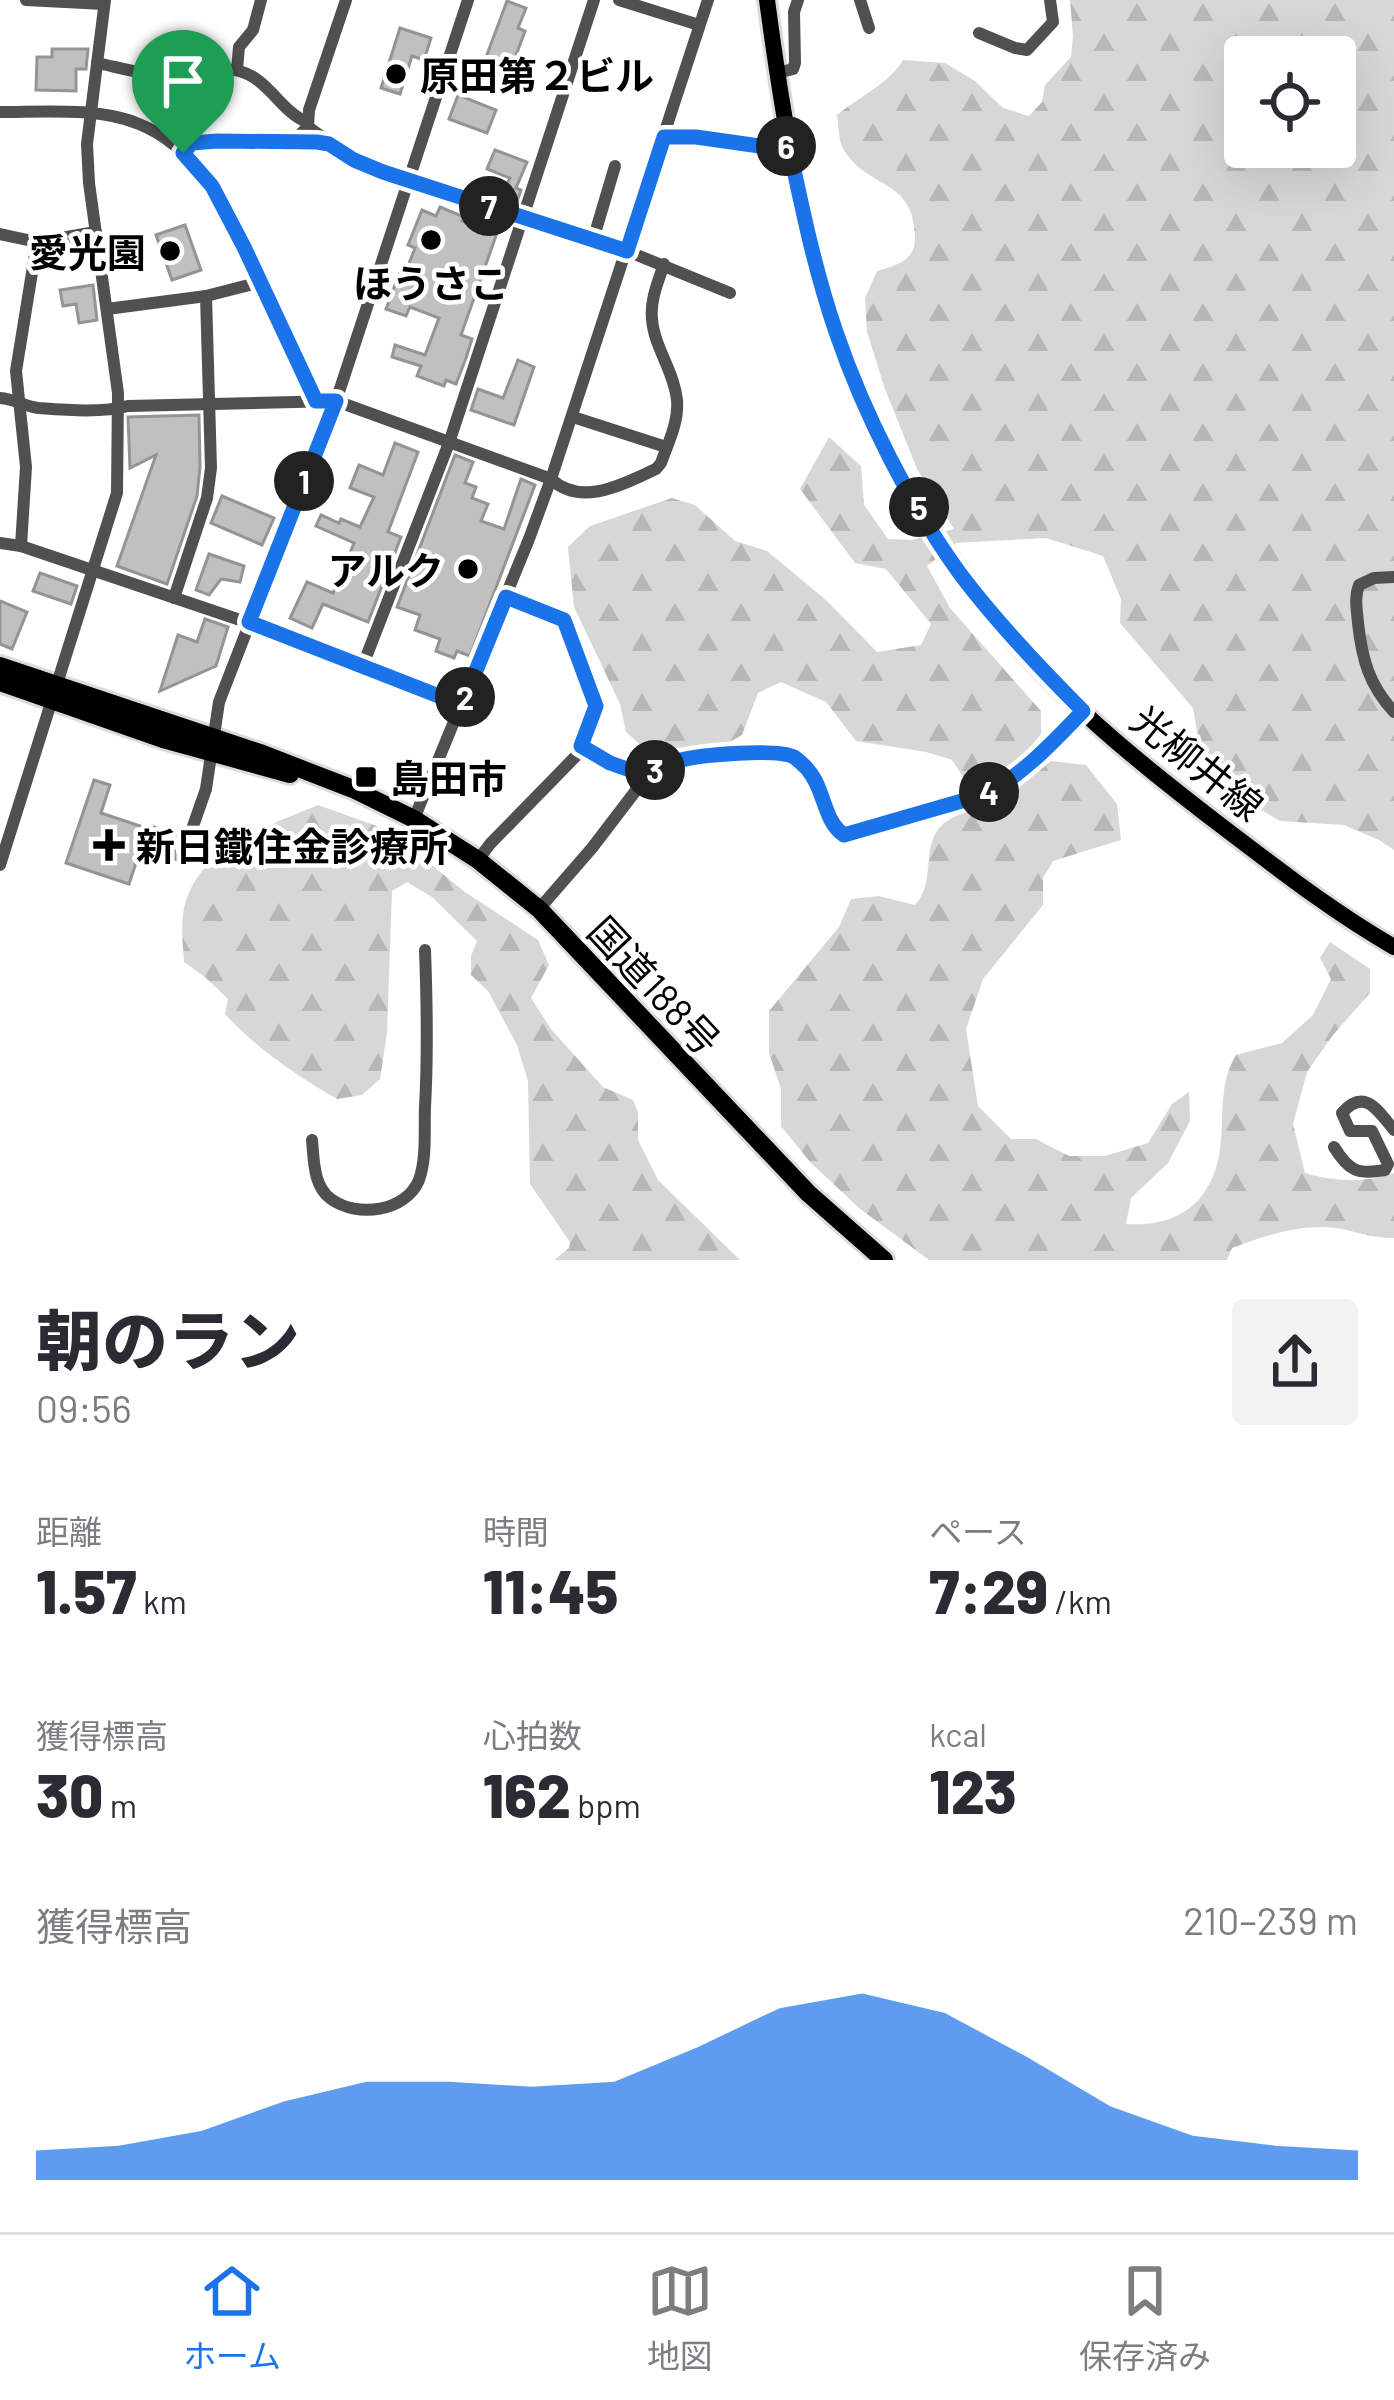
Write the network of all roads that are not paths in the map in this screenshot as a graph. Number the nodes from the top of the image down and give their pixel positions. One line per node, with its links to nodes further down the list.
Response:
1 (26, 0): 12 (street)
2 (261, 0): 17 (street)
3 (346, 0): 21 (street)
4 (469, 0): 28 (street)
5 (594, 0): 29 (street)
6 (619, 0): 13 (street)
7 (708, 0): 13 (street)
8 (767, 0): 18 (main road, 光柳井線)
9 (798, 0): 18 (street)
10 (860, 0): 14 (street)
11 (1050, 0): 15 (street)
12 (104, 2): 16 (street)
13 (699, 25): 22 (street)
14 (869, 28)
15 (979, 33)
16 (97, 63): 17 (street); 20 (street)
17 (236, 70): 21 (street)
18 (777, 73): 25 (main road, 光柳井線)
19 (0, 112): 20 (street)
20 (90, 115): 26 (street); 30 (street)
21 (308, 125): 23 (street); 24 (street)
22 (664, 137): 25 (street); 34 (street)
23 (293, 141): 24 (street); 26 (street)
24 (329, 144): 28 (street)
25 (789, 146): 62 (main road, 光柳井線)
26 (183, 153): 36 (street)
27 (614, 166): 32 (street)
28 (409, 180): 29 (street); 43 (street)
29 (522, 216): 32 (street); 47 (street)
30 (96, 232): 33 (street); 39 (street)
31 (0, 234): 33 (street)
32 (593, 240): 34 (street)
33 (37, 242): 41 (street)
34 (627, 251): 35 (street); 46 (street)
35 (664, 264): 37 (street); 48 (street)
36 (261, 282): 38 (street); 42 (street)
37 (730, 292)
38 (206, 296): 39 (street); 44 (street)
39 (107, 309): 45 (street)
40 (0, 398): 41 (street)
41 (17, 400): 45 (street); 51 (street)
42 (316, 401): 43 (street); 44 (street)
43 (336, 401): 47 (street); 56 (street)
44 (208, 406): 45 (street); 55 (street)
45 (119, 408): 52 (street)
46 (573, 416): 48 (street); 49 (street)
47 (449, 443): 49 (street); 57 (street)
48 (666, 447): 49 (street)
49 (551, 479): 54 (street)
50 (0, 543): 51 (street)
51 (21, 547): 52 (street)
52 (94, 570): 55 (street); 60 (street)
53 (1394, 577): 63 (street)
54 (506, 597): 61 (street); 65 (street)
55 (174, 598): 56 (street)
56 (249, 622): 57 (street); 64 (street)
57 (363, 665): 61 (street)
58 (0, 666): 60 (highway, 国道188号)
59 (0, 682): 60 (highway, 国道188号)
60 (55, 692): 64 (highway, 国道188号); 68 (street)
61 (462, 705): 69 (street)
62 (1083, 711): 66 (street); 74 (main road, 光柳井線)
63 (1394, 712)
64 (212, 746): 69 (highway, 国道188号); 70 (street)
65 (581, 746): 66 (street); 71 (street)
66 (647, 776): 73 (street)
67 (0, 810): 68 (street)
68 (16, 816): 72 (street)
69 (414, 819): 71 (highway, 国道188号)
70 (184, 852)
71 (478, 860): 73 (highway, 国道188号)
72 (0, 865)
73 (539, 909): 79 (highway, 国道188号)
74 (1394, 947)
75 (425, 950): 77 (street)
76 (1394, 1130): 78 (street)
77 (312, 1139)
78 (1334, 1147)
79 (884, 1260)

